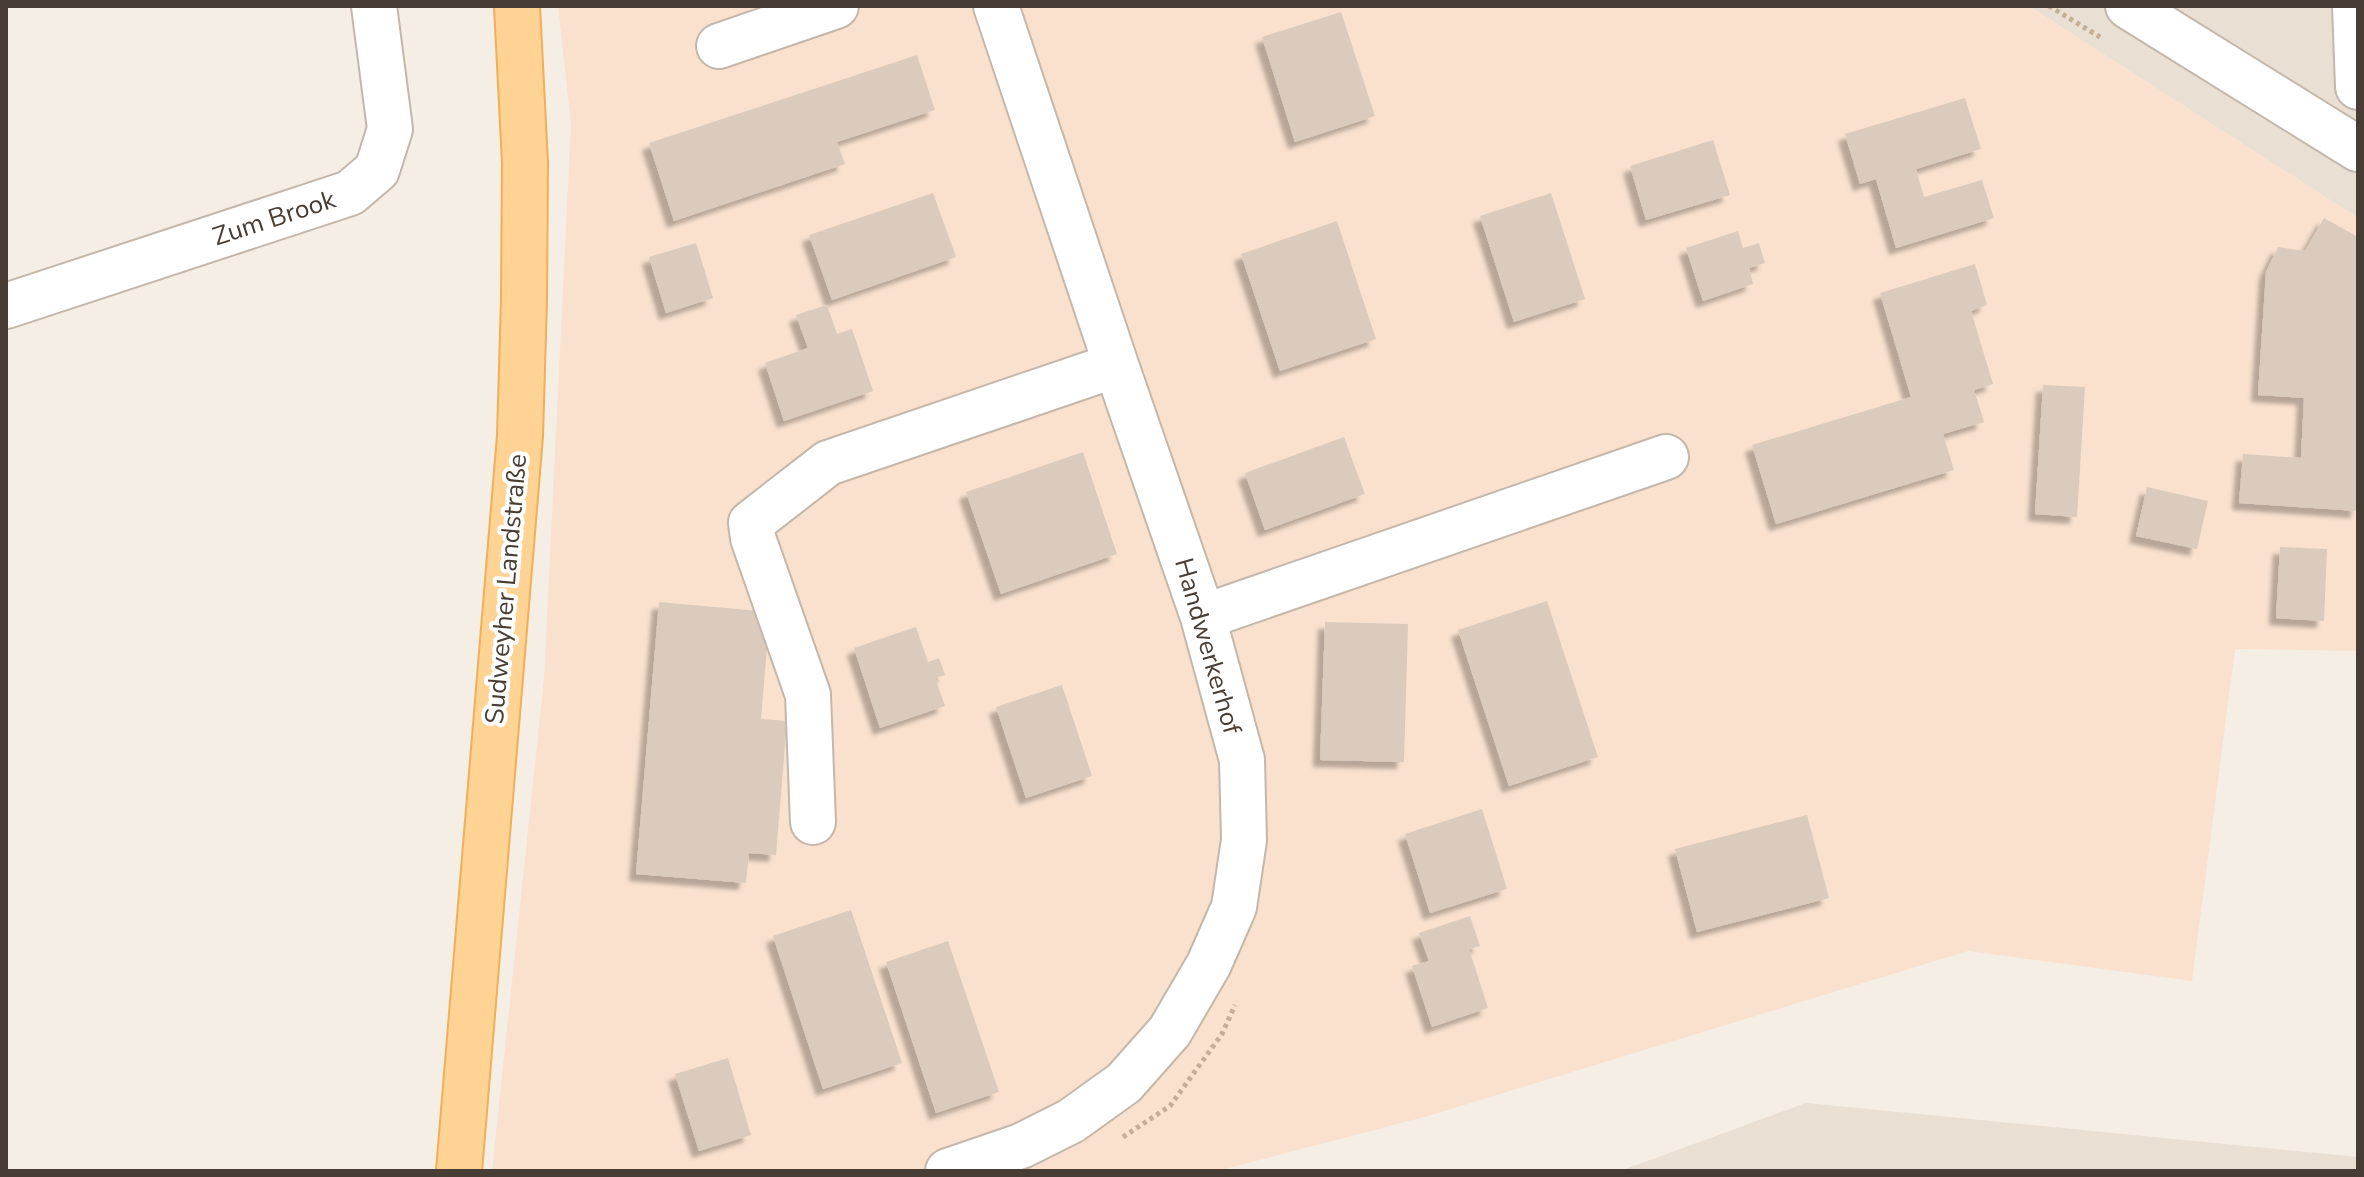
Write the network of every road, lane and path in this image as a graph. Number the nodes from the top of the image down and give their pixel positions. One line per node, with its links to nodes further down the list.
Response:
1 (374, 6): 11 (street, Zum Brook)
2 (517, 6): 17 (main road, Sudweyher Landstraße)
3 (836, 6): 7 (street)
4 (996, 6): 12 (street, Handwerkerhof)
5 (2128, 6): 10 (street)
6 (2355, 6): 8 (street)
7 (719, 46)
8 (2358, 87)
9 (2358, 96): 10 (street)
10 (2349, 142)
11 (6, 306)
12 (1116, 365): 14 (street, Handwerkerhof); 15 (street)
13 (1666, 457): 14 (street)
14 (1203, 617): 16 (street, Handwerkerhof)
15 (813, 822)
16 (1023, 1158): 18 (street, Handwerkerhof)
17 (459, 1171)
18 (948, 1171)

